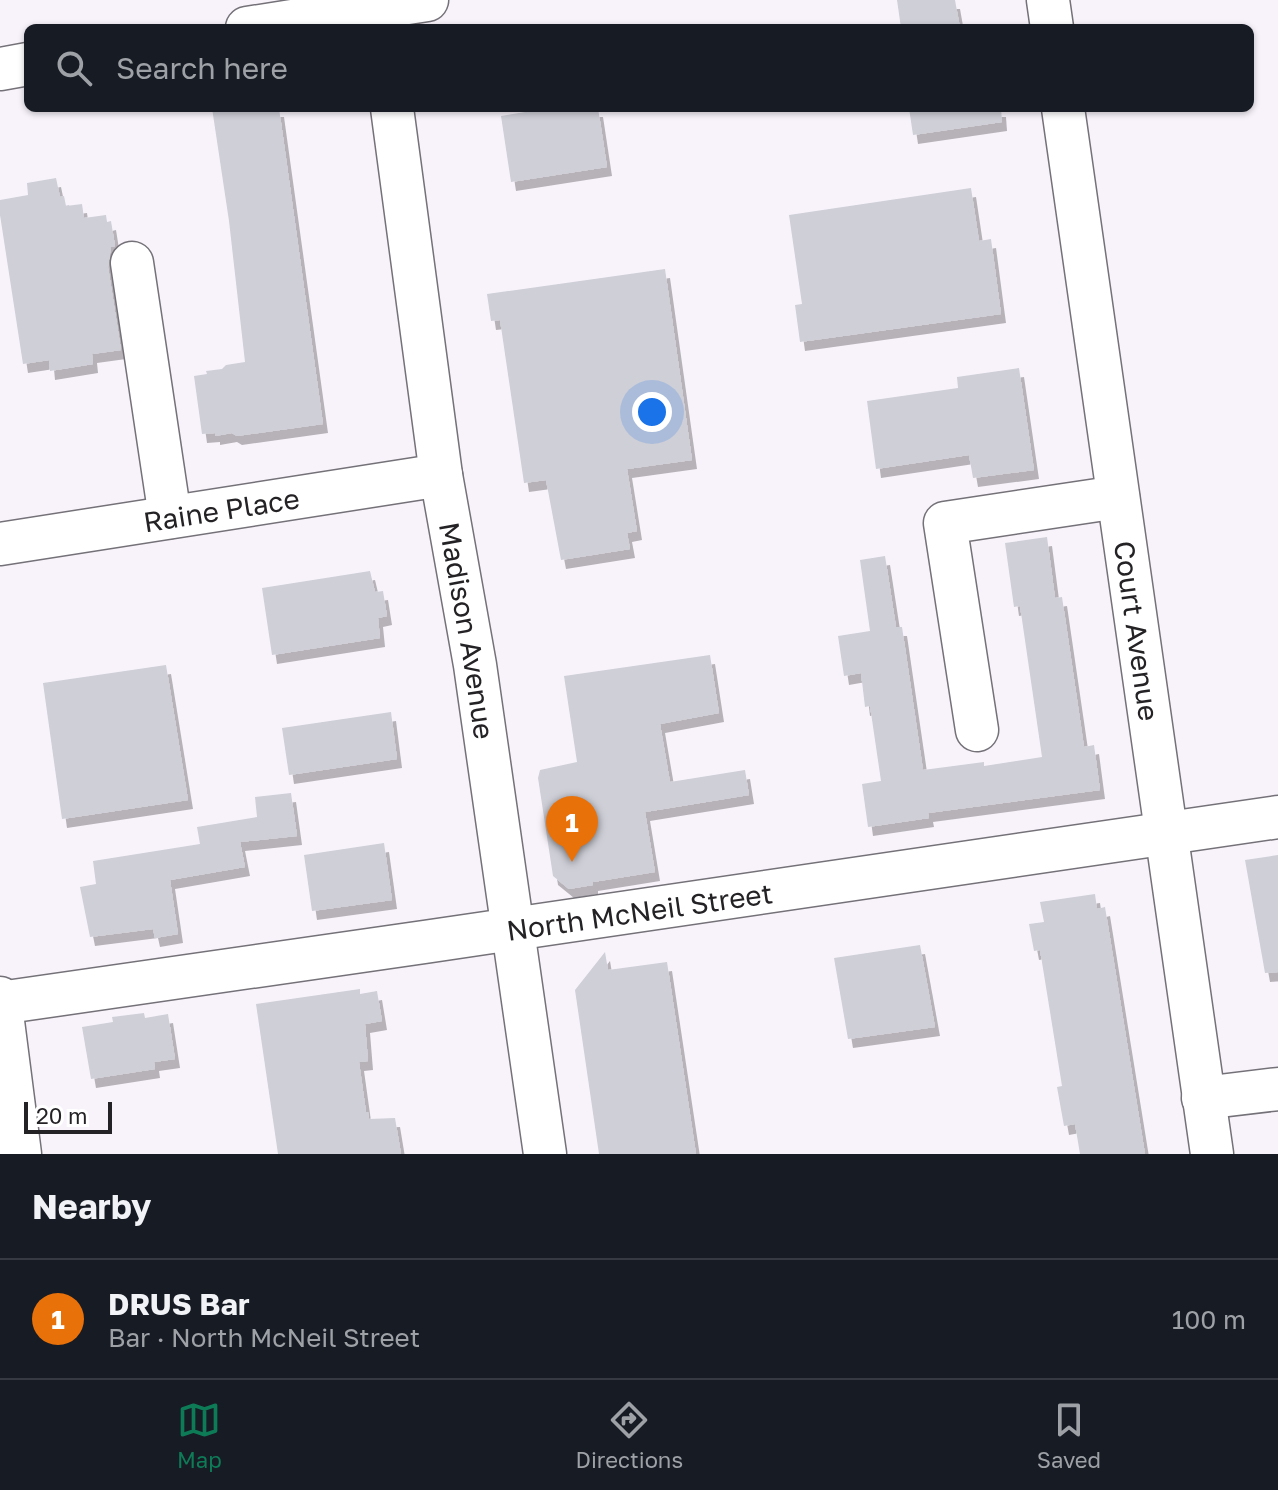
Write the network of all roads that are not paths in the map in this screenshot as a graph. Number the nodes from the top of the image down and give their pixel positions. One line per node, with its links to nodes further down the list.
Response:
1 (427, 0): 3 (street)
2 (1048, 0): 5 (street)
3 (379, 12): 4 (street)
4 (280, 24)
5 (1051, 24)
6 (24, 65): 7 (street)
7 (0, 69)
8 (393, 112): 11 (street, Madison Avenue)
9 (1064, 112): 12 (street, Court Avenue)
10 (132, 263): 13 (street)
11 (441, 475): 13 (street, Raine Place); 18 (street, Madison Avenue)
12 (1118, 497): 15 (street); 17 (street, Court Avenue)
13 (170, 517): 14 (street, Raine Place)
14 (0, 544)
15 (977, 730)
16 (1278, 817): 17 (street, North McNeil Street)
17 (1166, 834): 18 (street, North McNeil Street); 21 (street, Court Avenue)
18 (513, 928): 19 (street, North McNeil Street); 23 (street, Madison Avenue)
19 (0, 1002): 22 (street)
20 (1278, 1089): 21 (street)
21 (1203, 1098): 24 (street, Court Avenue)
22 (20, 1154)
23 (545, 1154)
24 (1212, 1154)

